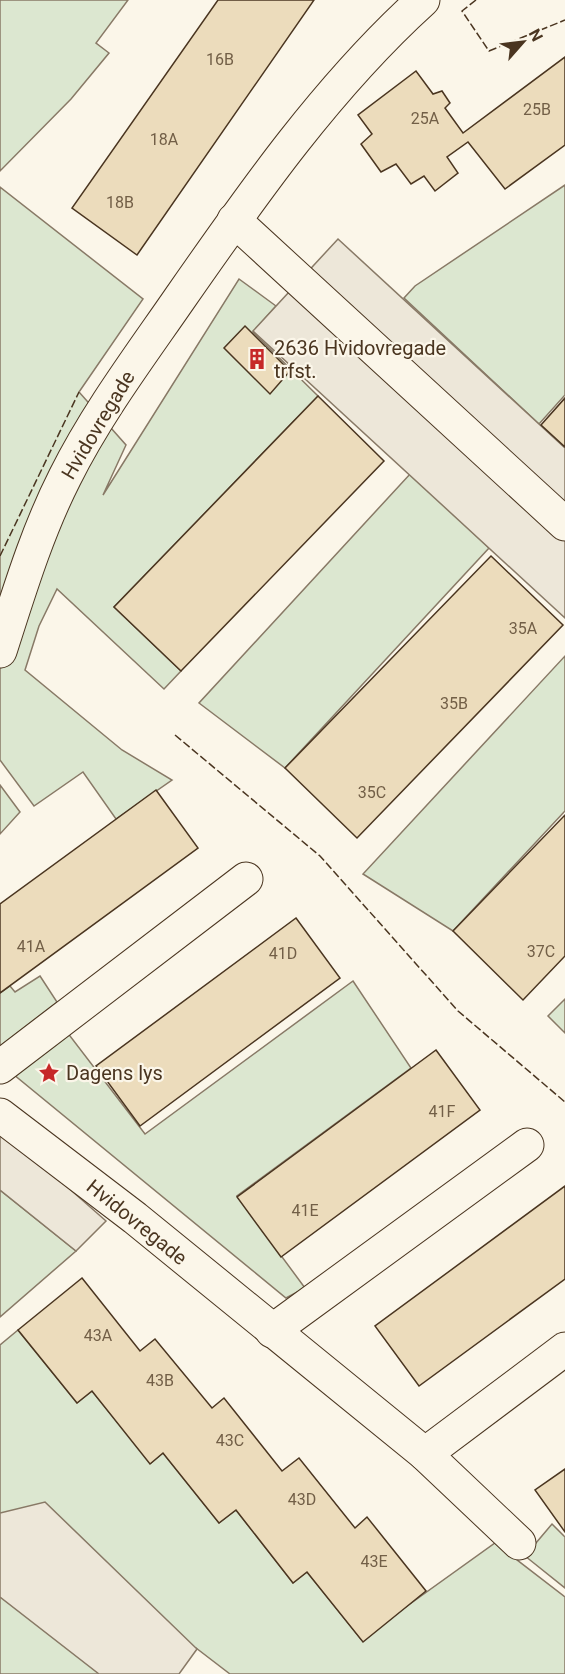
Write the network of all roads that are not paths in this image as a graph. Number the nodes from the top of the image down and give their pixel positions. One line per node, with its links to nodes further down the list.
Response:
1 (423, 0): 2 (street, Hvidovregade)
2 (234, 220): 3 (street); 4 (street, Hvidovregade)
3 (565, 524)
4 (0, 651)
5 (246, 879): 6 (street)
6 (0, 1067)
7 (0, 1115): 9 (street, Hvidovregade)
8 (527, 1145): 9 (street)
9 (272, 1331): 11 (street, Hvidovregade)
10 (565, 1349): 11 (street)
11 (425, 1454): 12 (street, Hvidovregade)
12 (519, 1543)

